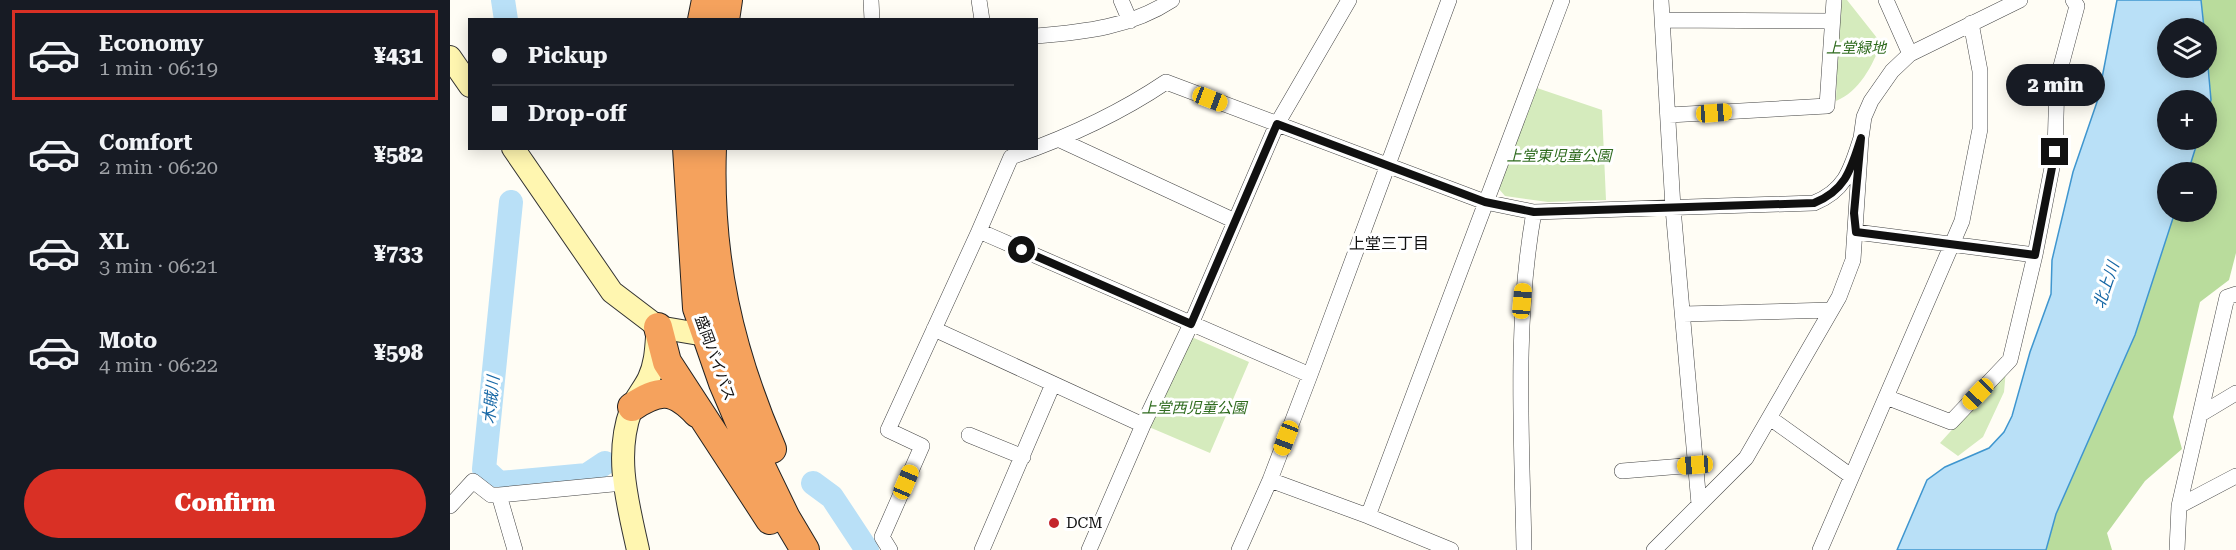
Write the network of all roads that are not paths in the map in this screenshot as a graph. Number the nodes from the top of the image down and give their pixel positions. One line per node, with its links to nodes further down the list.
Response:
1 (706, 0): 15 (highway)
2 (728, 0): 16 (highway)
3 (872, 0): 17 (street)
4 (980, 0): 18 (street)
5 (1121, 0): 20 (street)
6 (1173, 0): 20 (street)
7 (1349, 0): 28 (street)
8 (1449, 0): 36 (street)
9 (1562, 0): 37 (street)
10 (1661, 0): 19 (street)
11 (1834, 0): 21 (street)
12 (1886, 0): 24 (street)
13 (2020, 0): 22 (street)
14 (2073, 0): 44 (street)
15 (702, 18)
16 (725, 18)
17 (872, 18)
18 (982, 18)
19 (1662, 20): 21 (street); 27 (street)
20 (1130, 21): 23 (street)
21 (1831, 21): 27 (street)
22 (1971, 23): 24 (street); 43 (street)
23 (1038, 36)
24 (1910, 54): 29 (street)
25 (450, 57): 26 (main road)
26 (468, 83)
27 (1669, 115): 38 (street)
28 (1277, 124): 30 (street); 36 (street); 40 (street)
29 (1861, 138): 38 (street); 42 (street)
30 (1060, 141): 31 (street); 40 (street)
31 (1038, 149)
32 (514, 150): 51 (main road)
33 (687, 150): 49 (highway, 盛岡バイパス)
34 (712, 150): 45 (highway, 盛岡バイパス)
35 (1034, 150): 41 (street)
36 (1387, 166): 37 (street); 54 (street)
37 (1485, 202): 39 (street); 75 (street)
38 (1673, 208): 39 (street); 48 (street)
39 (1534, 212): 86 (street)
40 (1235, 220): 50 (street)
41 (979, 231): 50 (street); 52 (street)
42 (1856, 232): 43 (street); 47 (street)
43 (1951, 245): 44 (street); 57 (street)
44 (2035, 255): 57 (street)
45 (717, 277): 49 (main road); 53 (highway, 盛岡バイパス)
46 (2236, 294): 59 (street)
47 (1831, 310): 48 (street); 60 (street)
48 (1683, 314): 65 (street)
49 (701, 322): 51 (main road); 53 (main road); 79 (highway, 盛岡バイパス)
50 (1191, 324): 54 (street); 61 (street)
51 (658, 327): 58 (main road); 62 (highway)
52 (934, 329): 55 (street); 81 (street)
53 (740, 365): 80 (highway, 盛岡バイパス)
54 (1310, 375): 69 (street)
55 (1053, 384): 61 (street); 64 (street)
56 (2236, 393): 59 (street)
57 (1886, 397): 67 (street)
58 (632, 408): 62 (highway); 70 (main road)
59 (2201, 414): 74 (street)
60 (1770, 418): 67 (street); 72 (street)
61 (1143, 425): 83 (street)
62 (713, 430): 78 (highway)
63 (969, 435): 64 (street)
64 (1023, 457): 82 (street)
65 (1695, 465): 66 (street); 72 (street)
66 (1622, 471)
67 (1851, 476): 88 (street)
68 (2236, 476): 74 (street)
69 (1270, 480): 75 (street); 84 (street)
70 (623, 483): 71 (street); 77 (main road)
71 (499, 495): 73 (street); 76 (street)
72 (1699, 504): 87 (street)
73 (450, 506)
74 (2179, 506): 89 (street)
75 (1368, 516): 85 (street)
76 (515, 550)
77 (638, 550)
78 (789, 550)
79 (805, 550)
80 (820, 550)
81 (890, 550)
82 (982, 550)
83 (1089, 550)
84 (1239, 550)
85 (1451, 550)
86 (1524, 550)
87 (1654, 550)
88 (1820, 550)
89 (2177, 550)

